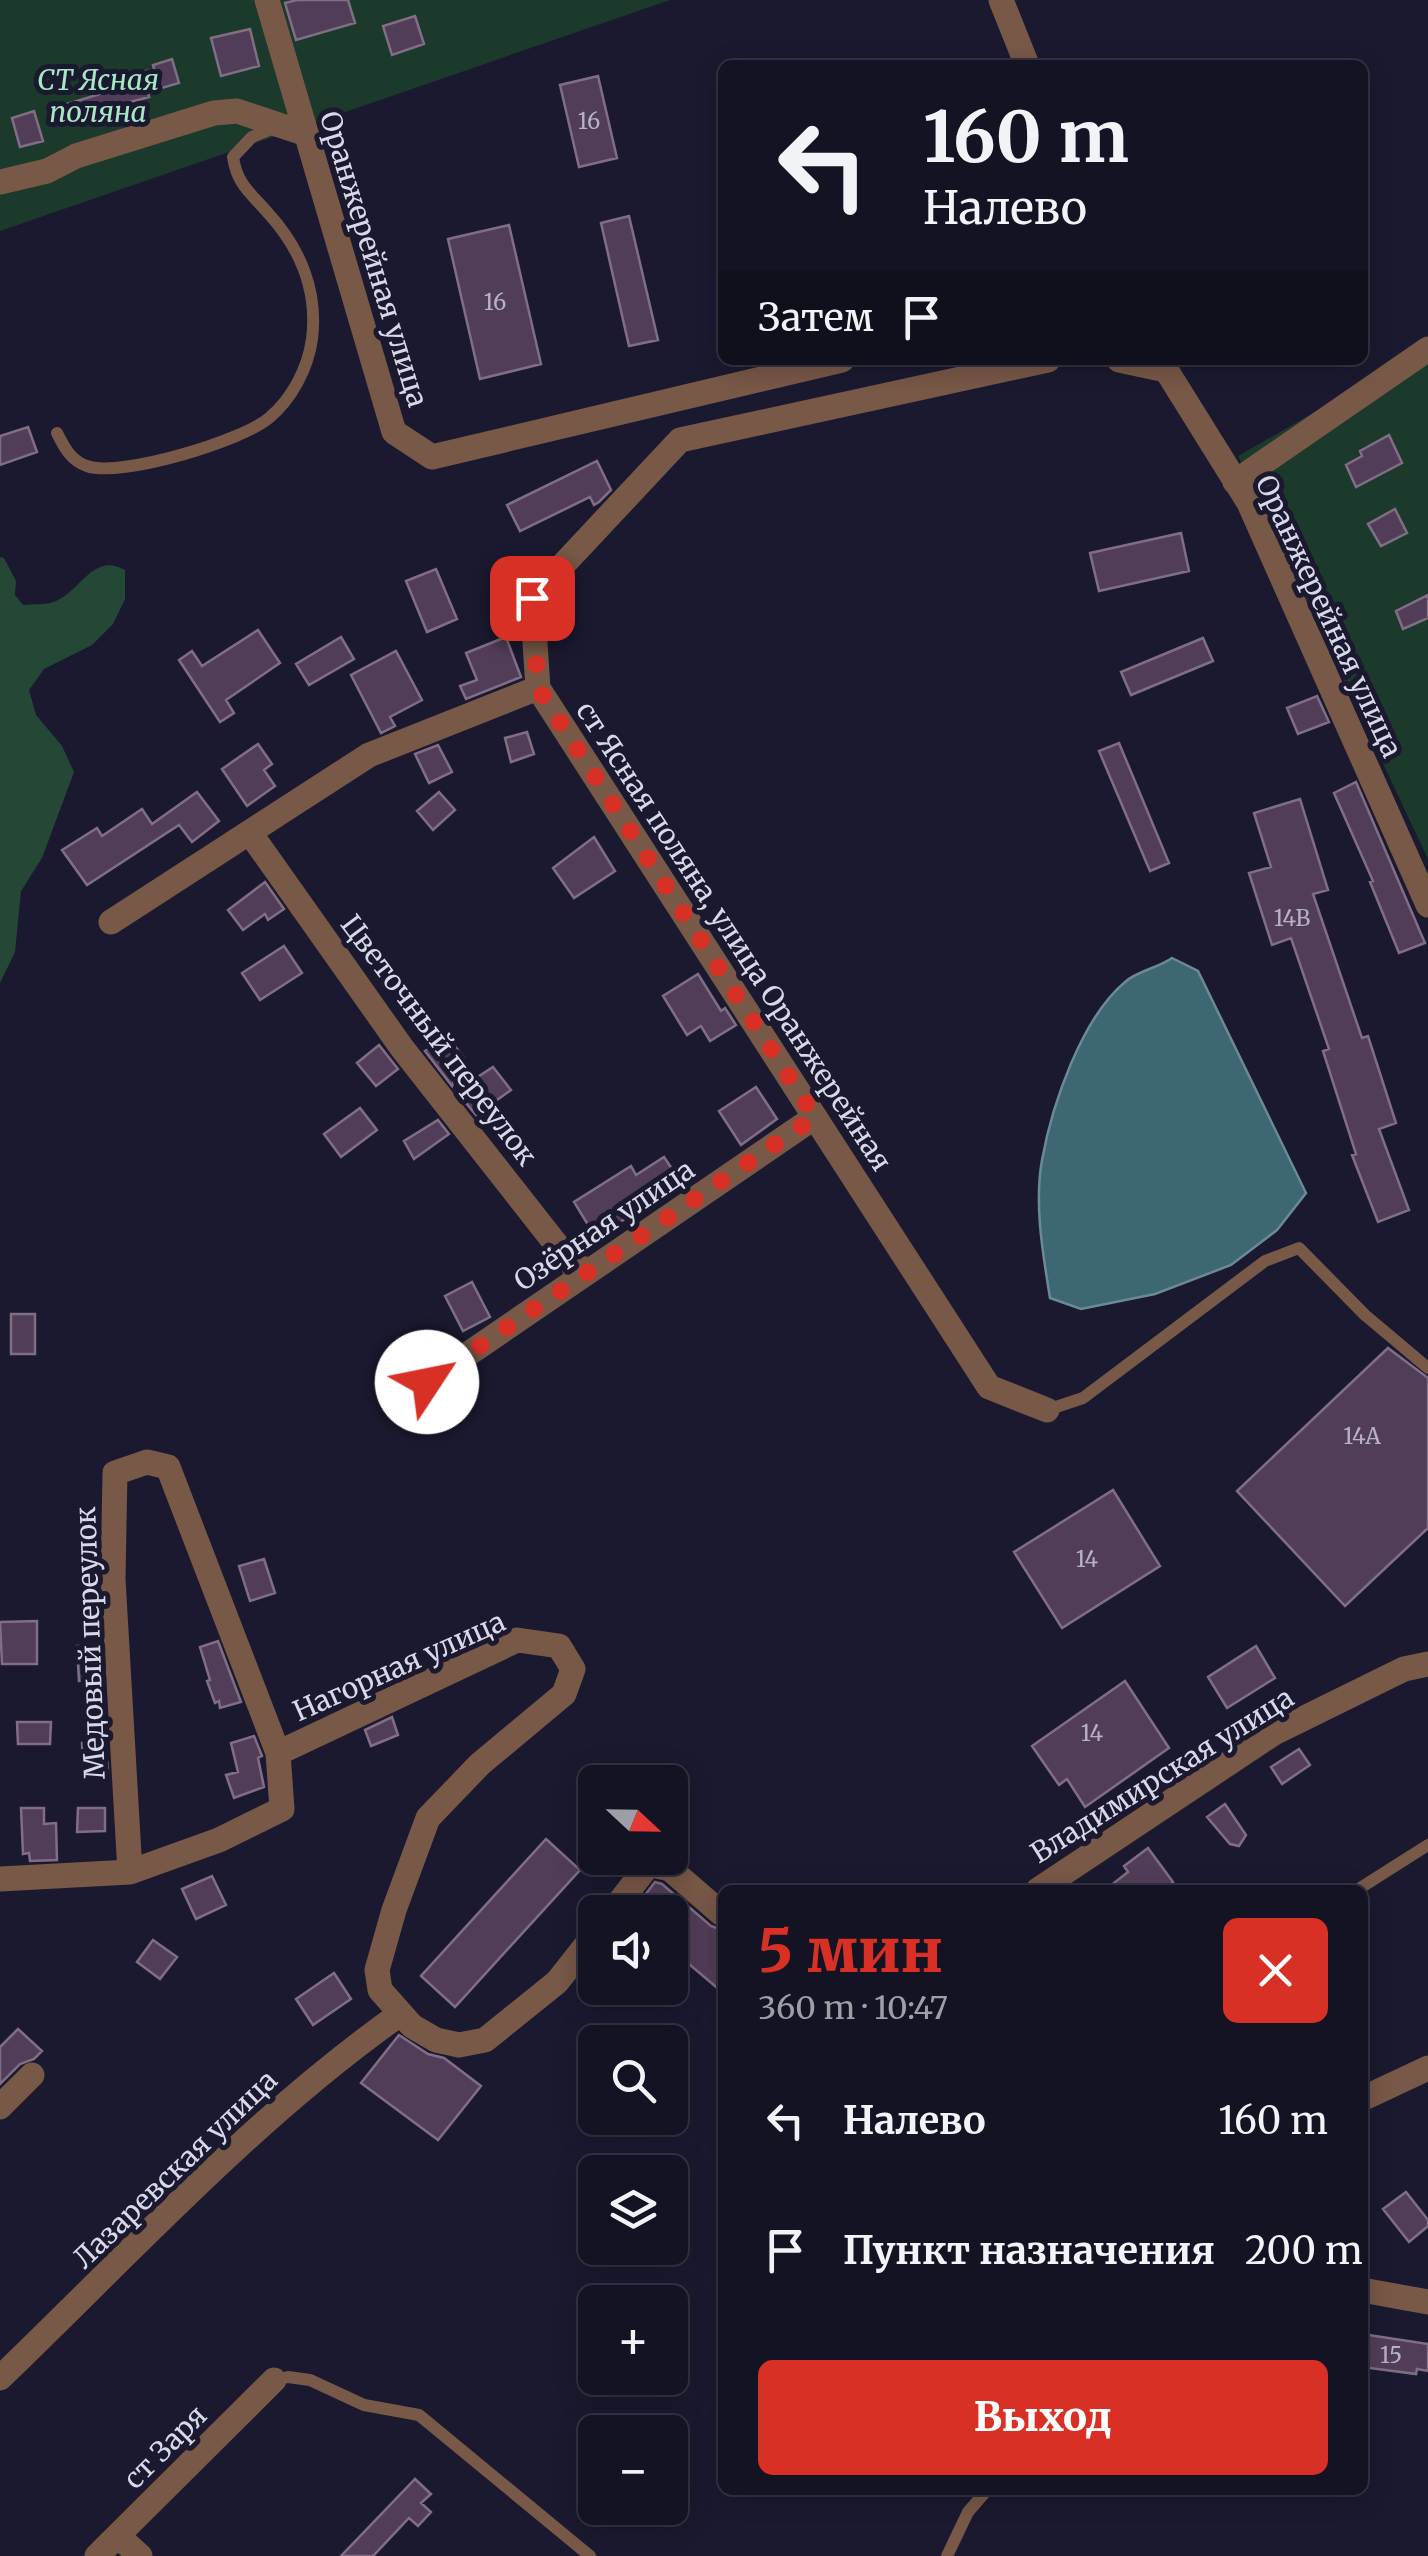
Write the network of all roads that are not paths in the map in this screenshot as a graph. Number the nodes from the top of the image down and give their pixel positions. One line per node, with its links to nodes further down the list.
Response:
1 (266, 0): 5 (street, Оранжерейная улица)
2 (1001, 0): 3 (street)
3 (1025, 60)
4 (277, 127): 5 (street); 6 (street); 11 (lane)
5 (306, 134): 8 (street, Оранжерейная улица)
6 (0, 182)
7 (1428, 349): 12 (street)
8 (821, 365)
9 (1025, 365): 13 (street, ст Ясная поляна, улица Оранжерейная)
10 (1163, 365): 12 (street, Оранжерейная улица)
11 (57, 433)
12 (1235, 482): 15 (street, Оранжерейная улица)
13 (538, 688): 14 (street); 17 (street, ст Ясная поляна, улица Оранжерейная)
14 (250, 832): 16 (street); 18 (street, Цветочный переулок)
15 (1428, 905)
16 (112, 922)
17 (815, 1117): 18 (street, Озёрная улица); 21 (street, ст Ясная поляна, улица Оранжерейная)
18 (591, 1270): 20 (street, Озёрная улица)
19 (1428, 1368): 21 (lane)
20 (427, 1382)
21 (1047, 1410)
22 (1428, 1664): 27 (street, Владимирская улица)
23 (278, 1753): 25 (street, Нагорная улица); 25 (street, Медовый переулок); 32 (street, Нагорная улица)
24 (1428, 1845): 28 (lane)
25 (130, 1872): 26 (street, Нагорная улица)
26 (0, 1879)
27 (1046, 1885)
28 (1364, 1885)
29 (625, 1895): 30 (street)
30 (718, 1911)
31 (578, 1955): 32 (street, Нагорная улица)
32 (400, 2014): 39 (street, Лазаревская улица)
33 (1428, 2068): 35 (street)
34 (32, 2075): 36 (street)
35 (1368, 2096)
36 (0, 2107)
37 (1368, 2291): 38 (street)
38 (1428, 2302)
39 (0, 2378)
40 (274, 2380): 42 (street, ст Заря); 45 (lane)
41 (983, 2495): 46 (lane)
42 (118, 2536): 43 (street, ст Заря); 44 (street)
43 (98, 2556)
44 (140, 2556)
45 (590, 2556)
46 (948, 2556)

